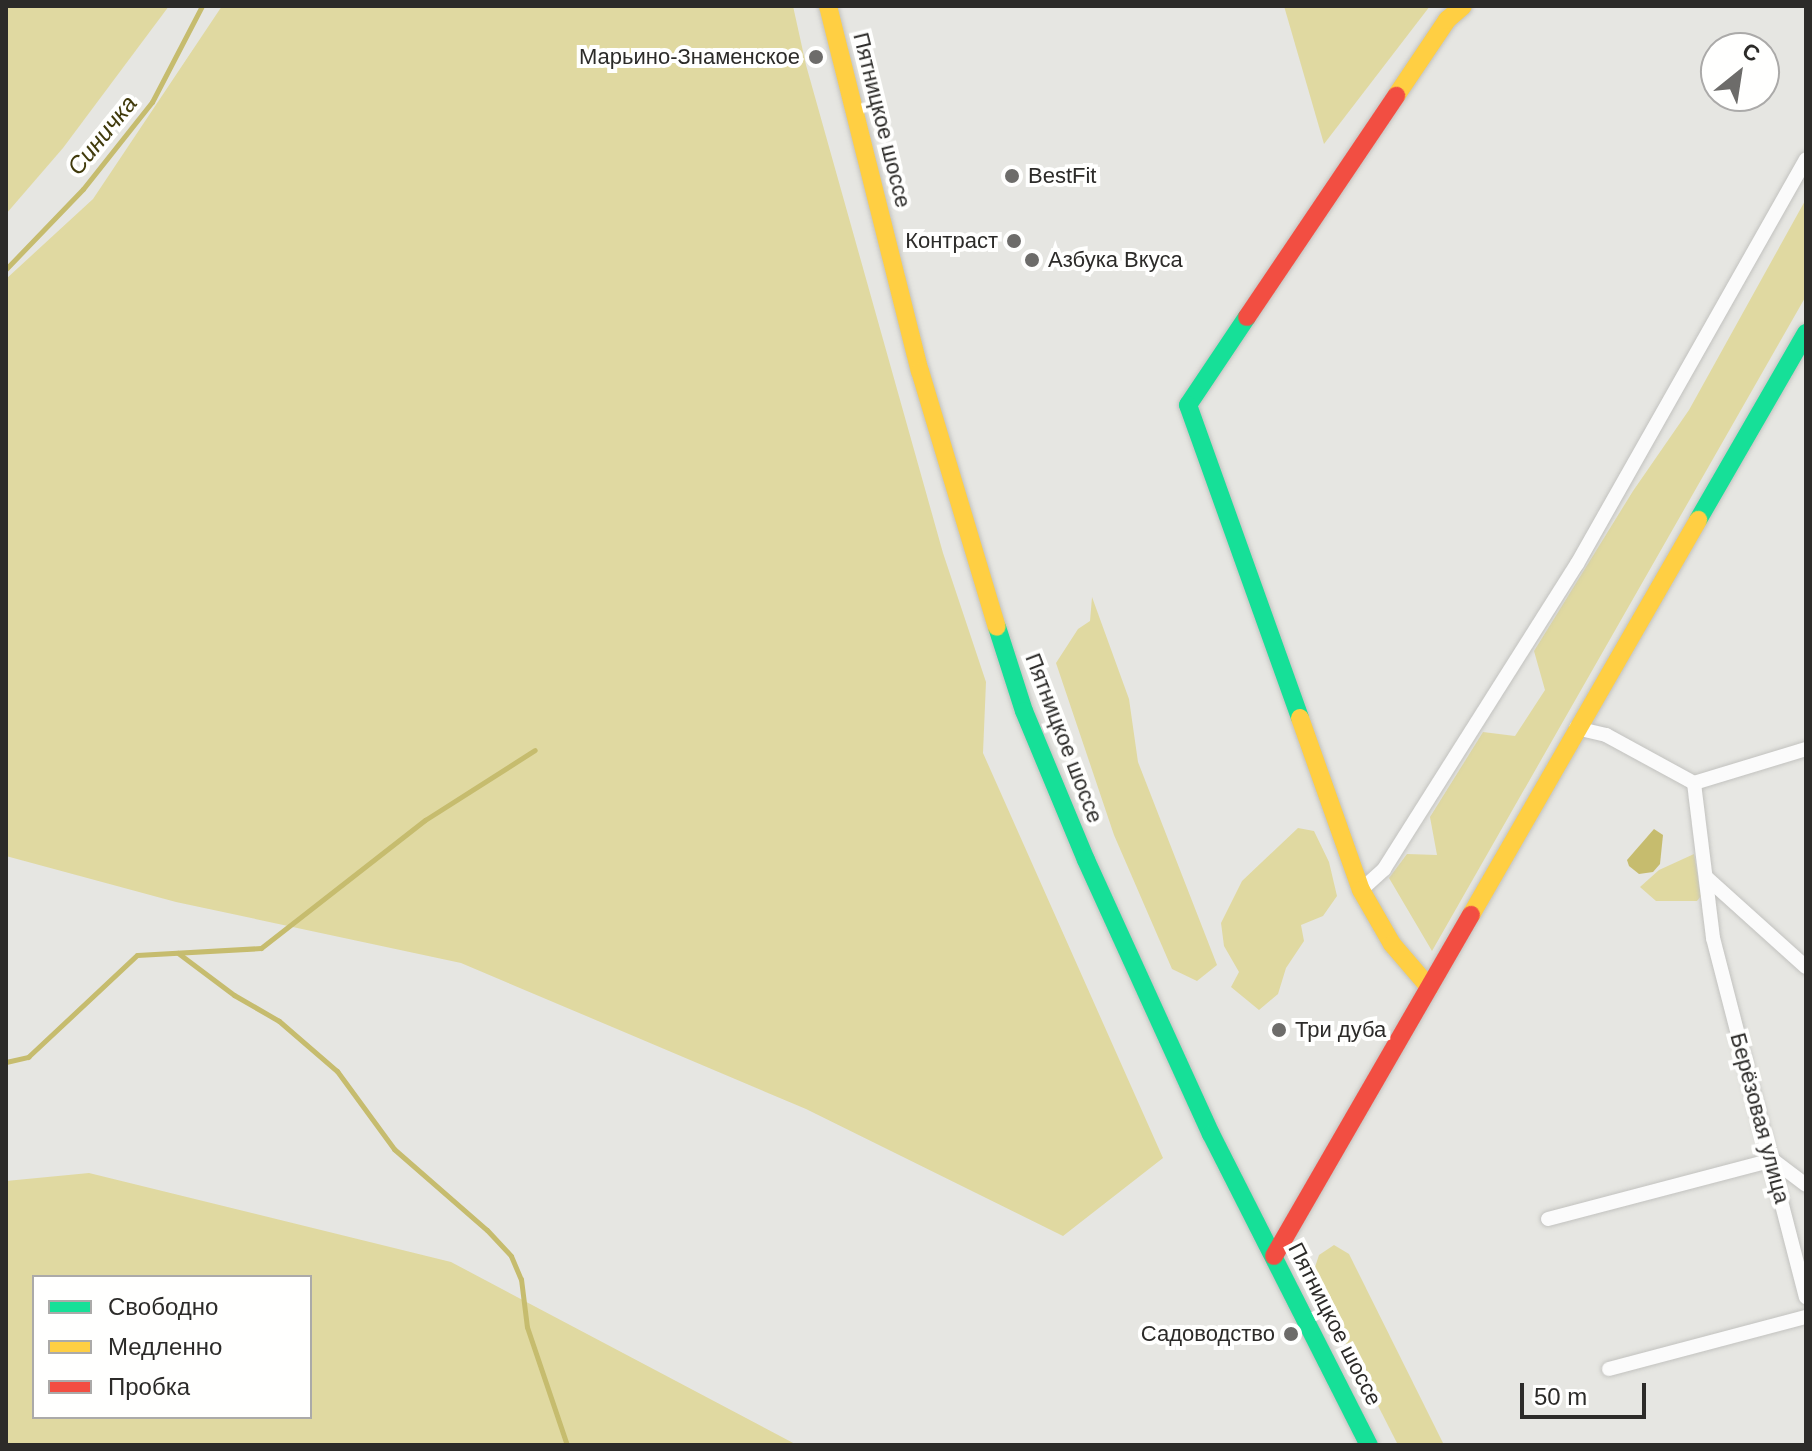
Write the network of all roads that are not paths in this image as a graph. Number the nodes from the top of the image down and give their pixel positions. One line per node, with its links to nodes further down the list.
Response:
1 (828, 6): 15 (street, Пятницкое шоссе)
2 (1463, 6): 9 (street)
3 (1806, 159): 9 (street)
4 (1806, 333): 5 (street)
5 (1576, 728): 7 (street); 11 (street)
6 (1805, 751): 7 (street)
7 (1694, 783): 8 (street, Берёзовая улица)
8 (1707, 878): 10 (street); 12 (street, Берёзовая улица)
9 (1361, 890): 11 (street)
10 (1806, 967)
11 (1429, 987): 15 (street)
12 (1773, 1160): 13 (street); 14 (street); 16 (street, Берёзовая улица)
13 (1806, 1185)
14 (1548, 1219)
15 (1274, 1256): 19 (street, Пятницкое шоссе)
16 (1806, 1297)
17 (1806, 1317): 18 (street)
18 (1609, 1369)
19 (1369, 1445)

